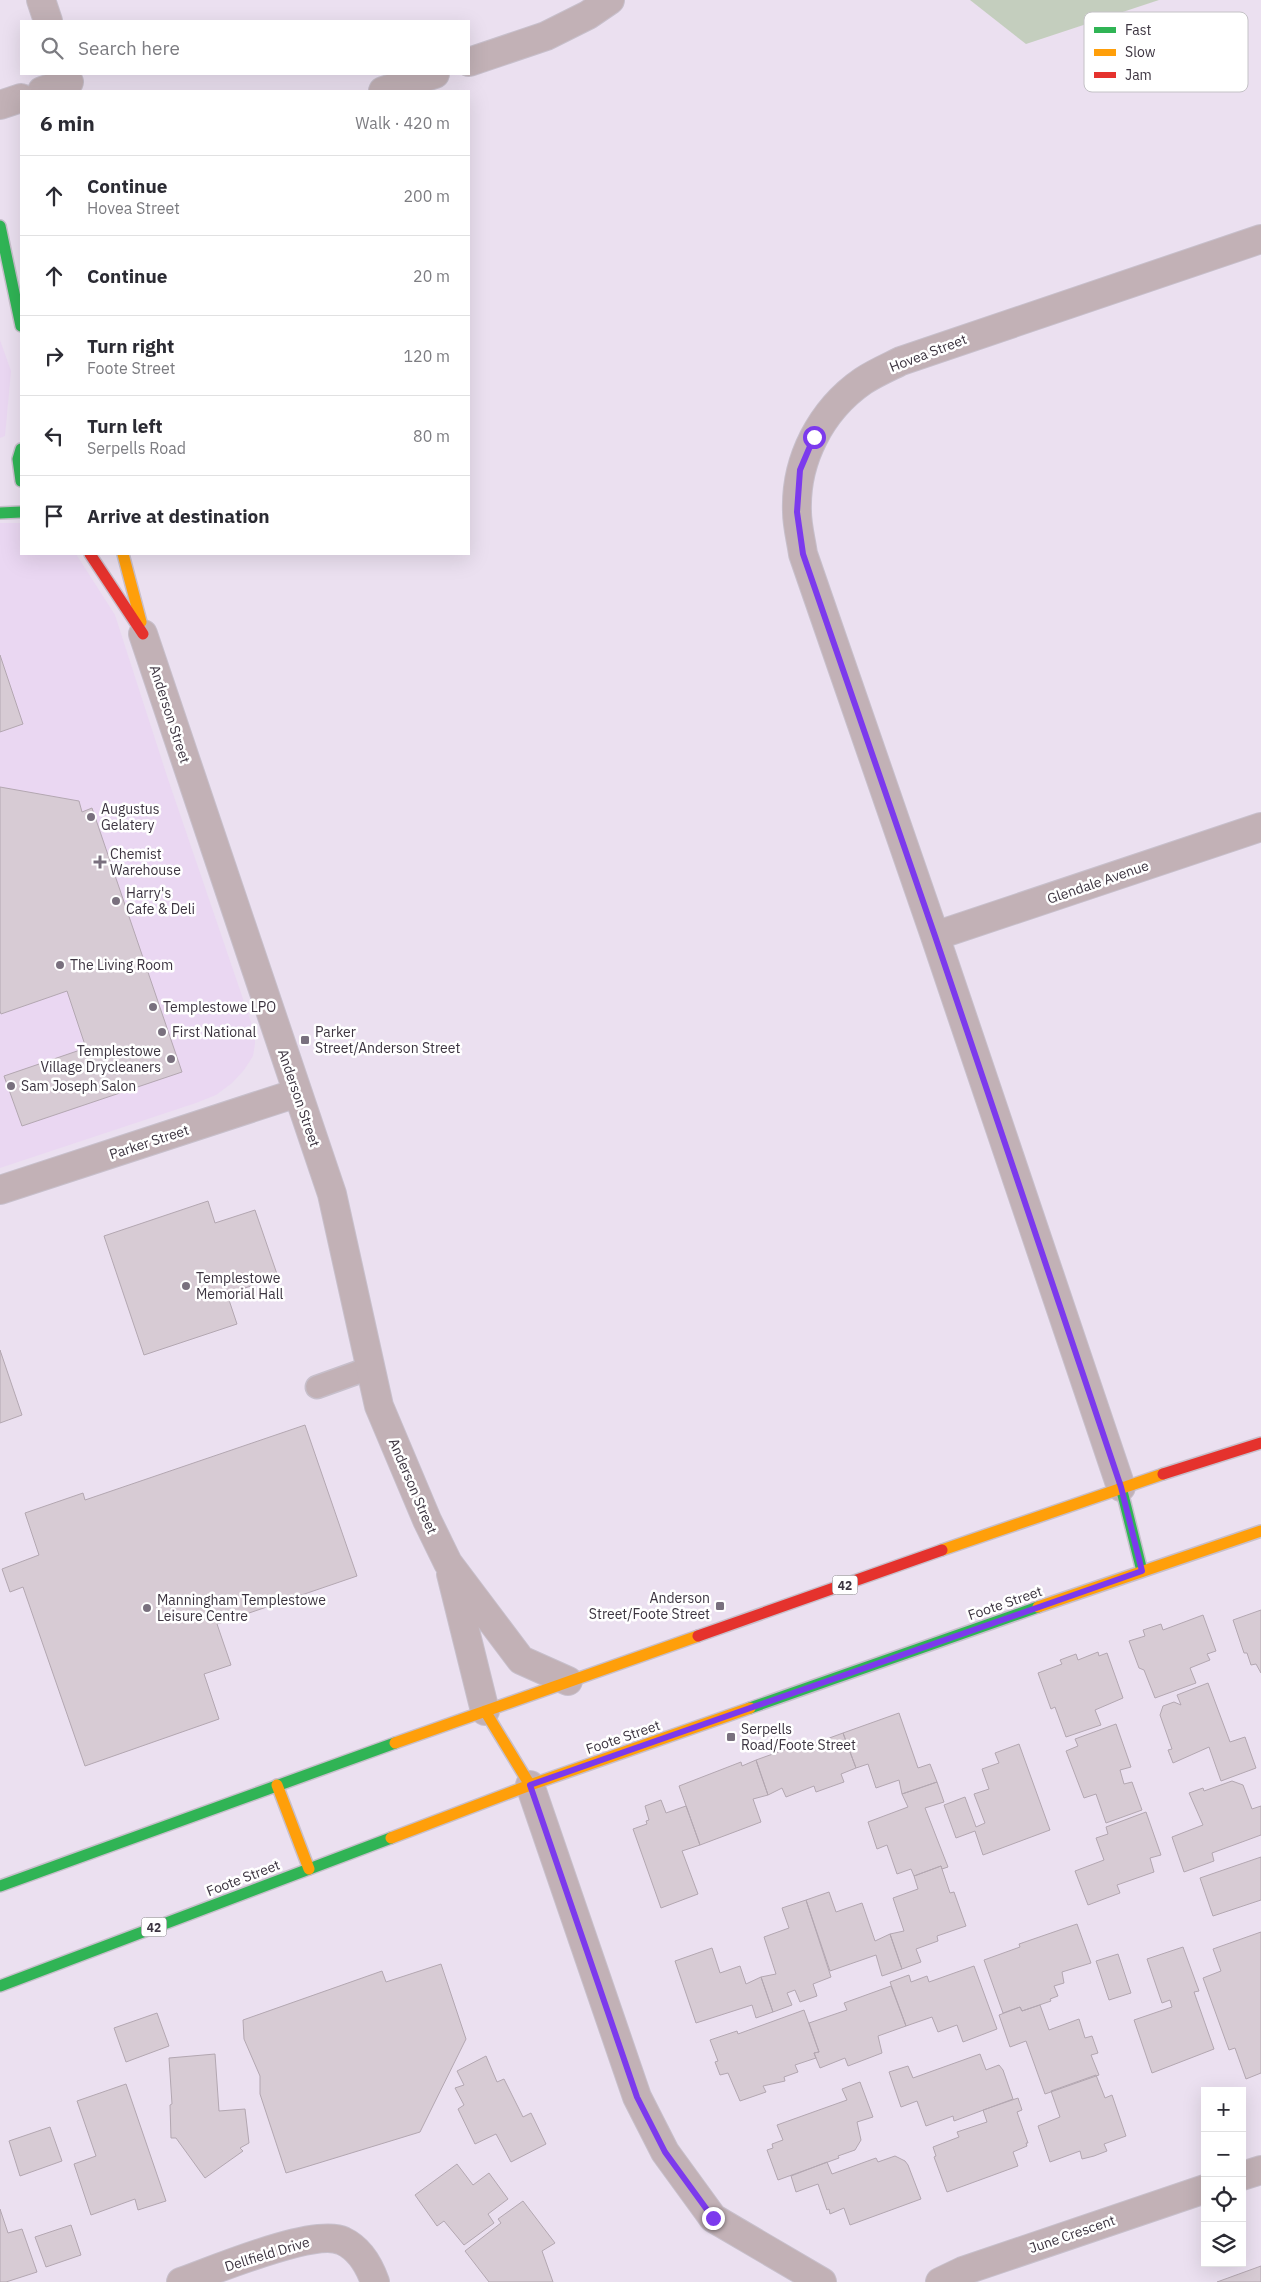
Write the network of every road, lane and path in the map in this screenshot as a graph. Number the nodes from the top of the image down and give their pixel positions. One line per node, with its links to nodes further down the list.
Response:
1 (41, 0): 3 (street)
2 (610, 0): 4 (street)
3 (48, 20)
4 (470, 62)
5 (431, 75): 8 (street)
6 (69, 82): 7 (street)
7 (45, 90)
8 (386, 90)
9 (20, 98): 10 (street)
10 (0, 106)
11 (1, 228): 13 (main road); 14 (main road)
12 (1261, 239): 25 (street, Hovea Street)
13 (20, 263)
14 (20, 321)
15 (20, 448): 17 (main road)
16 (20, 451): 18 (main road)
17 (7, 455)
18 (20, 474)
19 (20, 512): 20 (main road)
20 (0, 514)
21 (91, 555): 23 (main road, Anderson Street)
22 (123, 555): 23 (main road, Anderson Street)
23 (143, 634): 26 (street, Anderson Street)
24 (1261, 827): 25 (street, Glendale Avenue)
25 (935, 936): 31 (street, Hovea Street)
26 (297, 1093): 27 (street, Parker Street); 28 (street, Anderson Street)
27 (0, 1190)
28 (370, 1368): 29 (lane); 33 (street, Anderson Street)
29 (317, 1388)
30 (1261, 1443): 31 (main road, 42)
31 (1121, 1487): 34 (main road); 35 (main road, 42)
32 (1261, 1531): 34 (main road, Foote Street / 42)
33 (448, 1563): 35 (street, Anderson Street); 36 (street, Anderson Street)
34 (1142, 1571): 38 (main road, Foote Street / 42)
35 (568, 1681): 36 (main road, 42)
36 (485, 1711): 37 (main road, 42); 38 (main road)
37 (277, 1785): 39 (main road); 40 (main road, 42)
38 (530, 1785): 39 (main road, Foote Street / 42); 47 (street)
39 (309, 1869): 41 (main road, Foote Street / 42)
40 (0, 1886)
41 (0, 1986)
42 (1261, 2170): 43 (street)
43 (1246, 2175)
44 (1201, 2190): 48 (street, June Crescent)
45 (373, 2277): 46 (street, Dellfield Drive)
46 (181, 2282)
47 (822, 2282)
48 (940, 2282)

